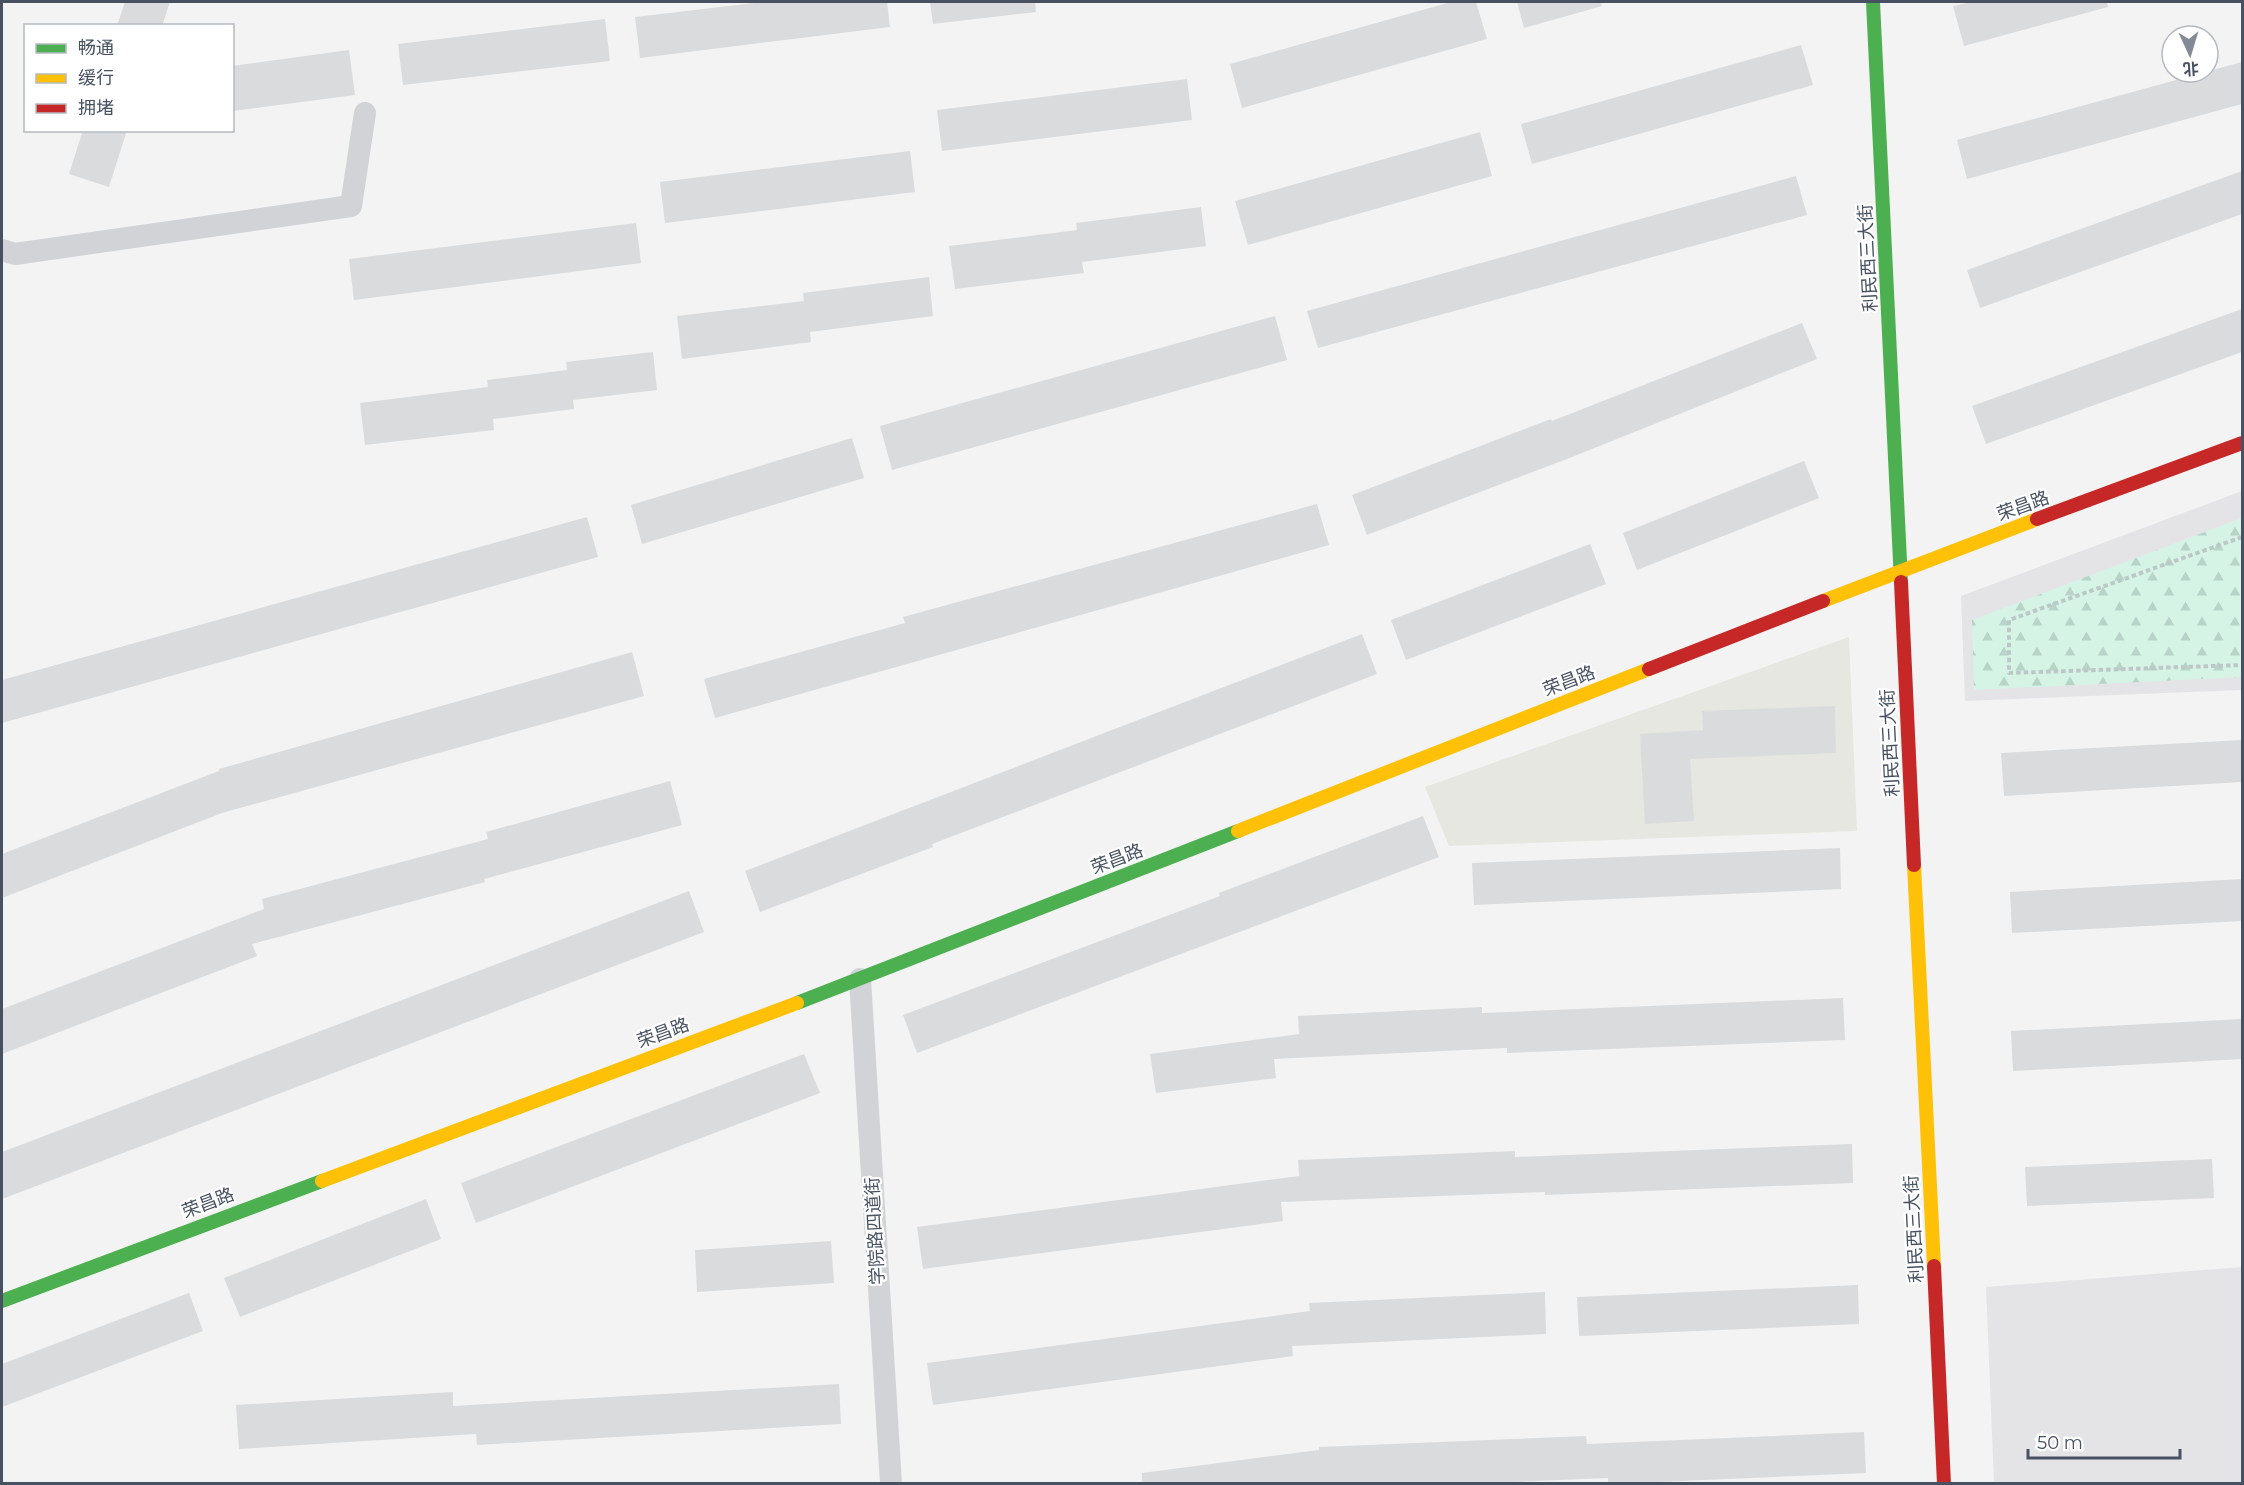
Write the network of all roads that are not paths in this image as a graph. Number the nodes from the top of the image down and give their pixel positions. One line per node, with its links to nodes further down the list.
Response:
1 (1862, 2): 6 (street, 利民西三大街)
2 (1874, 2): 6 (street, 利民西三大街)
3 (365, 113): 4 (street)
4 (2, 250)
5 (2242, 443): 6 (street, 荣昌路)
6 (1894, 573): 7 (street, 利民西三大街); 8 (street, 荣昌路); 11 (street, 利民西三大街)
7 (1901, 886)
8 (860, 979): 9 (street, 荣昌路); 10 (street, 学院路四道街)
9 (2, 1301)
10 (891, 1484)
11 (1944, 1484)

